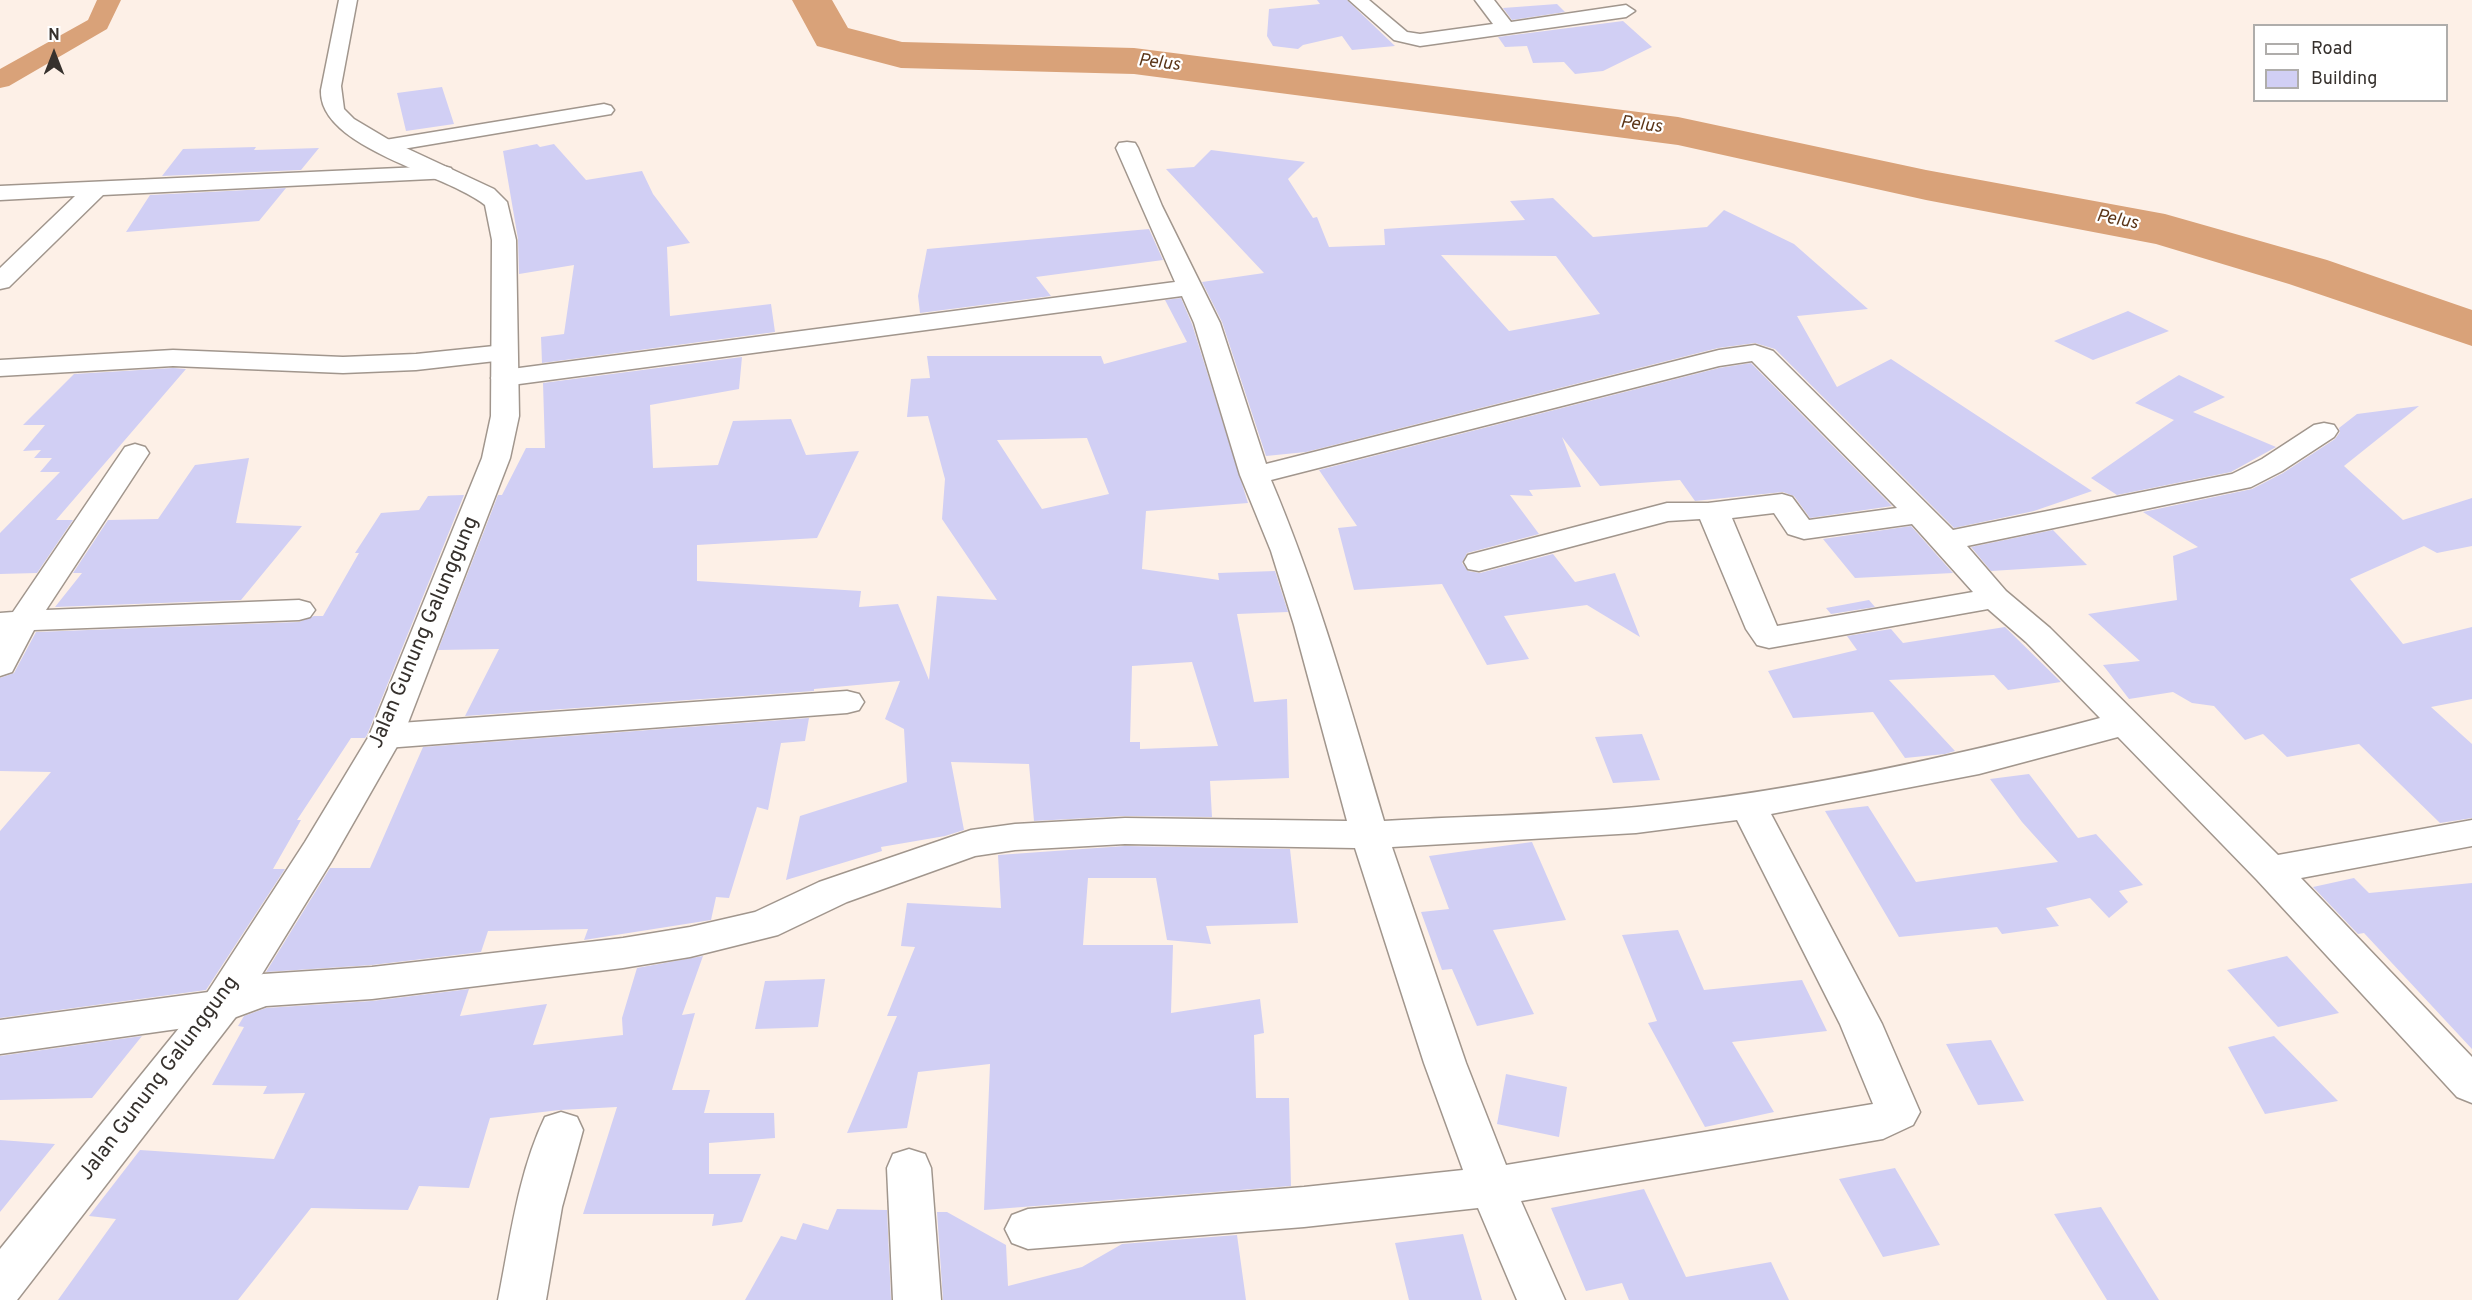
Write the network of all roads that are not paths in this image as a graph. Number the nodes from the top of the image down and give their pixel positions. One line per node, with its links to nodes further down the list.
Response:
1 (348, 0): 7 (street, Jalan Gunung Galunggung)
2 (1358, 0): 5 (street)
3 (1484, 0): 5 (street)
4 (1626, 11): 5 (street)
5 (1507, 29)
6 (604, 110): 7 (street)
7 (385, 146): 9 (street, Jalan Gunung Galunggung)
8 (1127, 148): 13 (street)
9 (443, 173): 10 (street); 14 (street, Jalan Gunung Galunggung)
10 (96, 189): 11 (street); 12 (street)
11 (0, 193)
12 (0, 282)
13 (1190, 288): 14 (street); 18 (street)
14 (504, 365): 15 (street); 29 (street, Jalan Gunung Galunggung)
15 (0, 368)
16 (2324, 431): 21 (street)
17 (135, 453): 25 (street)
18 (1255, 476): 20 (street); 32 (street)
19 (1710, 511): 20 (street); 22 (street); 23 (street)
20 (1919, 514): 21 (street)
21 (1946, 541): 23 (street)
22 (1479, 562)
23 (1995, 598): 28 (street)
24 (299, 610): 25 (street)
25 (12, 622): 26 (street)
26 (0, 665)
27 (847, 702): 29 (street)
28 (2126, 723): 30 (street); 33 (street)
29 (386, 736): 34 (street, Jalan Gunung Galunggung)
30 (1748, 806): 32 (street); 39 (street)
31 (2472, 833): 33 (street)
32 (1369, 835): 34 (street); 39 (street)
33 (2270, 870): 36 (street)
34 (220, 1007): 35 (street); 41 (street, Jalan Gunung Galunggung)
35 (0, 1037)
36 (2472, 1085)
37 (561, 1130): 42 (street)
38 (909, 1168): 43 (street)
39 (1492, 1187): 40 (street); 44 (street)
40 (1028, 1228)
41 (0, 1286)
42 (522, 1300)
43 (917, 1300)
44 (1541, 1300)

